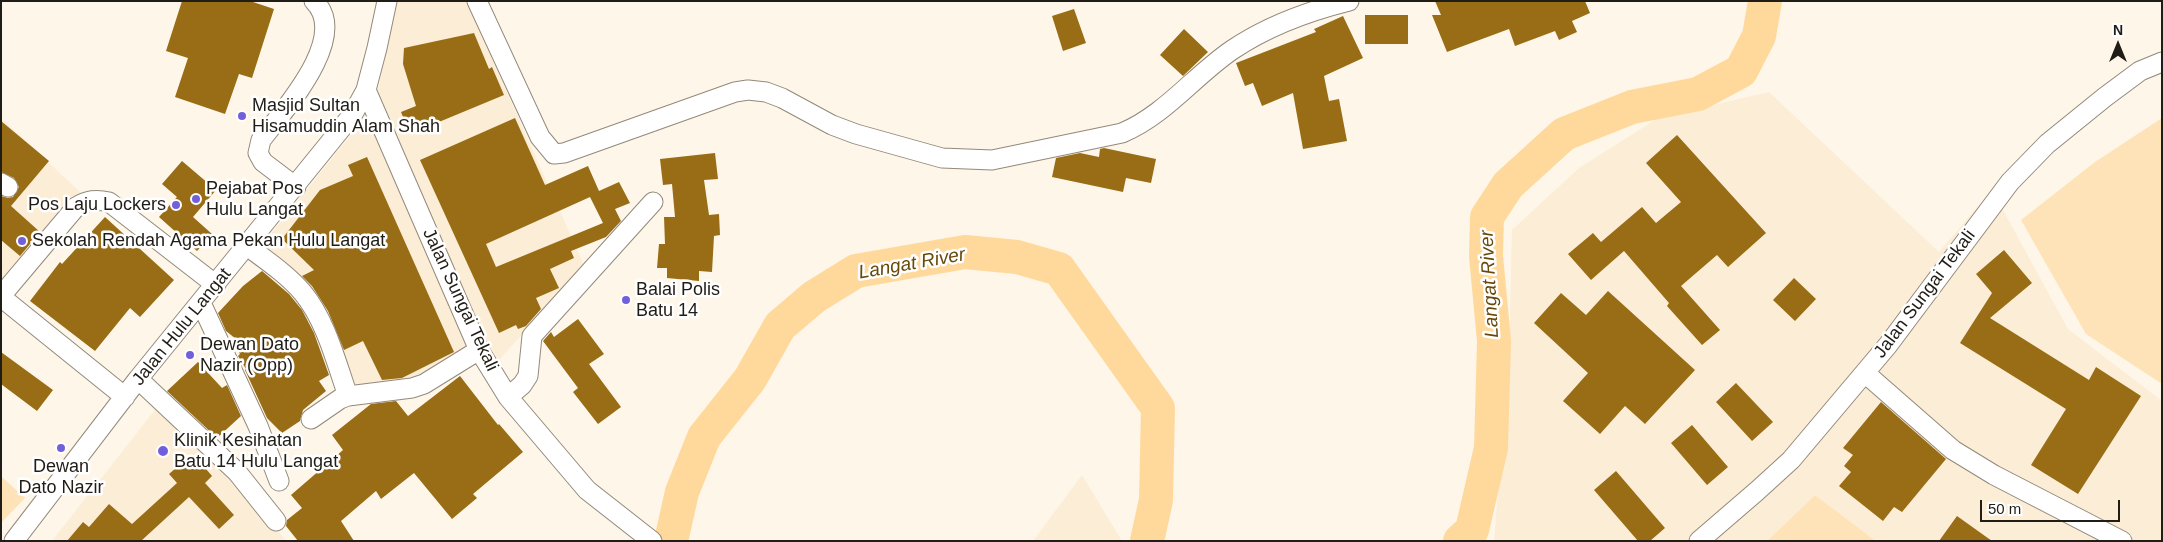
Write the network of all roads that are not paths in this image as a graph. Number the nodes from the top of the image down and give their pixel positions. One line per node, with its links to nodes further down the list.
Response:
1 (314, 1): 8 (street)
2 (374, 1): 7 (street)
3 (387, 1): 7 (street, Jalan Hulu Langat)
4 (477, 1): 5 (street)
5 (1341, 2)
6 (2162, 62): 15 (street, Jalan Sungai Tekali)
7 (366, 90): 8 (street, Jalan Hulu Langat); 14 (street, Jalan Sungai Tekali)
8 (296, 186): 10 (street, Jalan Hulu Langat)
9 (652, 202): 19 (street)
10 (248, 246): 11 (street, Jalan Hulu Langat); 17 (street)
11 (216, 284): 12 (street); 13 (street, Jalan Hulu Langat)
12 (1, 296): 18 (street)
13 (200, 303): 16 (street, Jalan Hulu Langat); 21 (street)
14 (479, 350): 17 (street); 19 (street, Jalan Sungai Tekali)
15 (1865, 373): 25 (street, Jalan Sungai Tekali); 26 (street)
16 (138, 380): 18 (street, Jalan Hulu Langat); 22 (street)
17 (348, 396): 20 (street)
18 (125, 397): 23 (street, Jalan Hulu Langat)
19 (508, 397): 24 (street, Jalan Sungai Tekali)
20 (311, 419)
21 (279, 481)
22 (276, 521)
23 (14, 541)
24 (652, 541)
25 (1699, 541)
26 (2122, 541)

